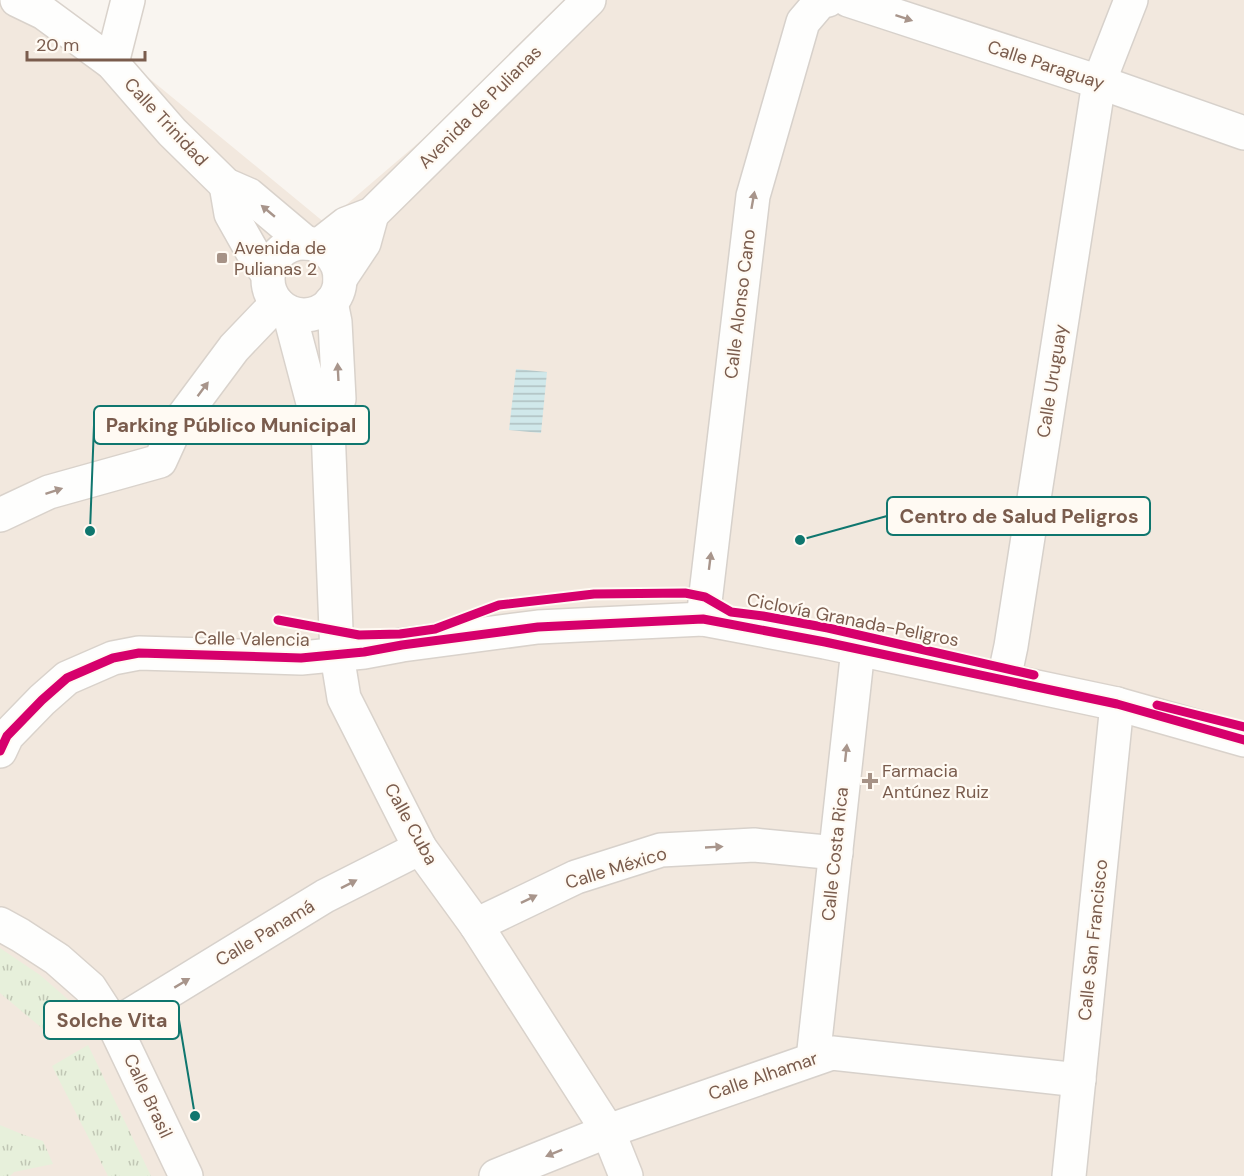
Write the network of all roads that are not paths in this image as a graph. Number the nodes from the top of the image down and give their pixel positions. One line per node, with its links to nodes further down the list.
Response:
1 (128, 0): 6 (street)
2 (589, 0): 10 (street, Avenida de Pulianas)
3 (1131, 0): 7 (street, Calle Uruguay)
4 (832, 1): 7 (street, Calle Paraguay, one-way to 7); 16 (street, Calle Alonso Cano, one-way to 4)
5 (36, 4): 6 (street, Calle Trinidad)
6 (112, 63): 9 (street, Calle Trinidad)
7 (1099, 82): 8 (street, Calle Paraguay); 19 (street, Calle Uruguay)
8 (1244, 133)
9 (226, 185): 11 (street, Calle Trinidad, one-way to 9); 13 (street)
10 (372, 214): 11 (street, Avenida de Pulianas); 12 (street, Avenida de Pulianas)
11 (312, 245): 12 (street); 13 (street)
12 (335, 290): 13 (street); 14 (street, Calle Cuba, one-way to 12)
13 (278, 296): 14 (street, Calle Cuba); 15 (street, one-way to 13)
14 (328, 428): 18 (street, Calle Cuba)
15 (0, 514)
16 (703, 619): 17 (street, Calle Valencia); 18 (street, Calle Valencia)
17 (858, 649): 19 (street, Calle Valencia); 24 (street, Calle Costa Rica, one-way to 17)
18 (337, 655): 22 (street, Calle Valencia); 23 (street, Calle Cuba)
19 (1004, 679): 20 (street, Calle Valencia)
20 (1118, 704): 21 (street, Calle Valencia); 29 (street, Calle San Francisco)
21 (1244, 740)
22 (0, 751)
23 (420, 848): 26 (street, Calle Cuba); 27 (street, Calle Panamá, one-way to 23)
24 (836, 853): 26 (street, Calle México, one-way to 24); 28 (street, Calle Costa Rica)
25 (0, 924): 27 (street, Calle Brasil)
26 (476, 925): 30 (street, Calle Cuba)
27 (114, 1025): 31 (street, Calle Brasil)
28 (813, 1059): 29 (street, Calle Alhamar); 30 (street, Calle Alhamar)
29 (1079, 1080): 34 (street, Calle San Francisco)
30 (608, 1131): 32 (street, Calle Alhamar, one-way to 32); 33 (street, Calle Cuba)
31 (186, 1176)
32 (496, 1176)
33 (626, 1176)
34 (1069, 1176)

